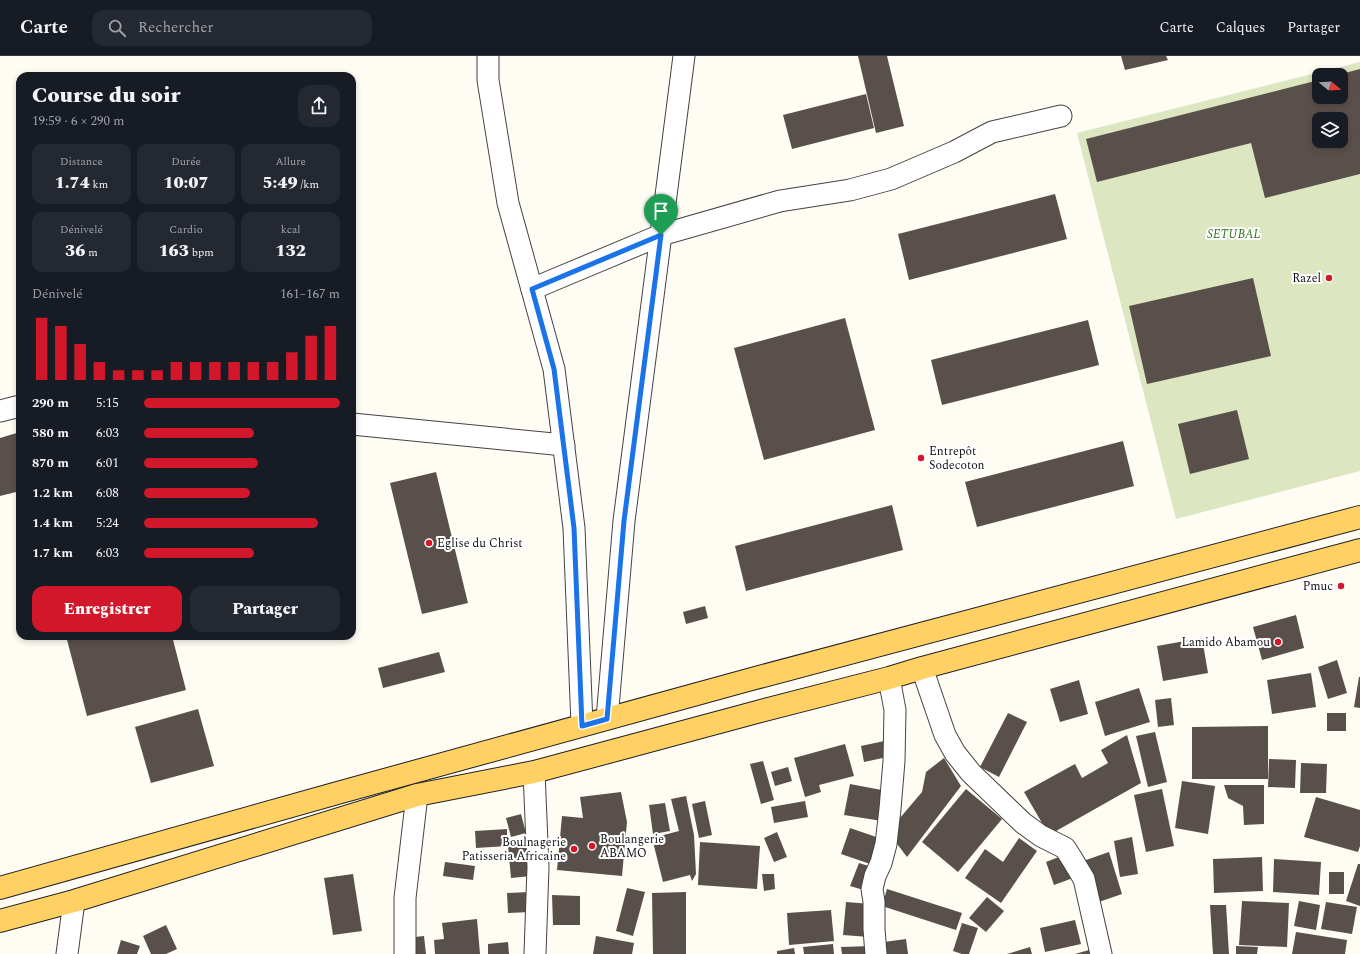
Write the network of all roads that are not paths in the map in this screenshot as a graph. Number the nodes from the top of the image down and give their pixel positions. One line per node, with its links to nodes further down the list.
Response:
1 (488, 56): 5 (street)
2 (684, 56): 4 (street)
3 (1061, 116): 4 (street)
4 (661, 235): 5 (street); 14 (street)
5 (532, 289): 9 (street)
6 (16, 407): 7 (street)
7 (0, 411)
8 (356, 424): 9 (street)
9 (564, 444): 15 (street)
10 (1360, 517): 14 (main road)
11 (1360, 550): 12 (main road)
12 (922, 668): 13 (main road); 25 (street)
13 (889, 678): 16 (main road); 24 (street)
14 (607, 719): 15 (main road)
15 (582, 726): 18 (main road)
16 (534, 772): 17 (main road); 23 (street)
17 (417, 795): 19 (main road); 22 (street)
18 (0, 888)
19 (74, 901): 20 (main road); 21 (street)
20 (0, 921)
21 (67, 954)
22 (405, 954)
23 (535, 954)
24 (876, 954)
25 (1101, 954)

